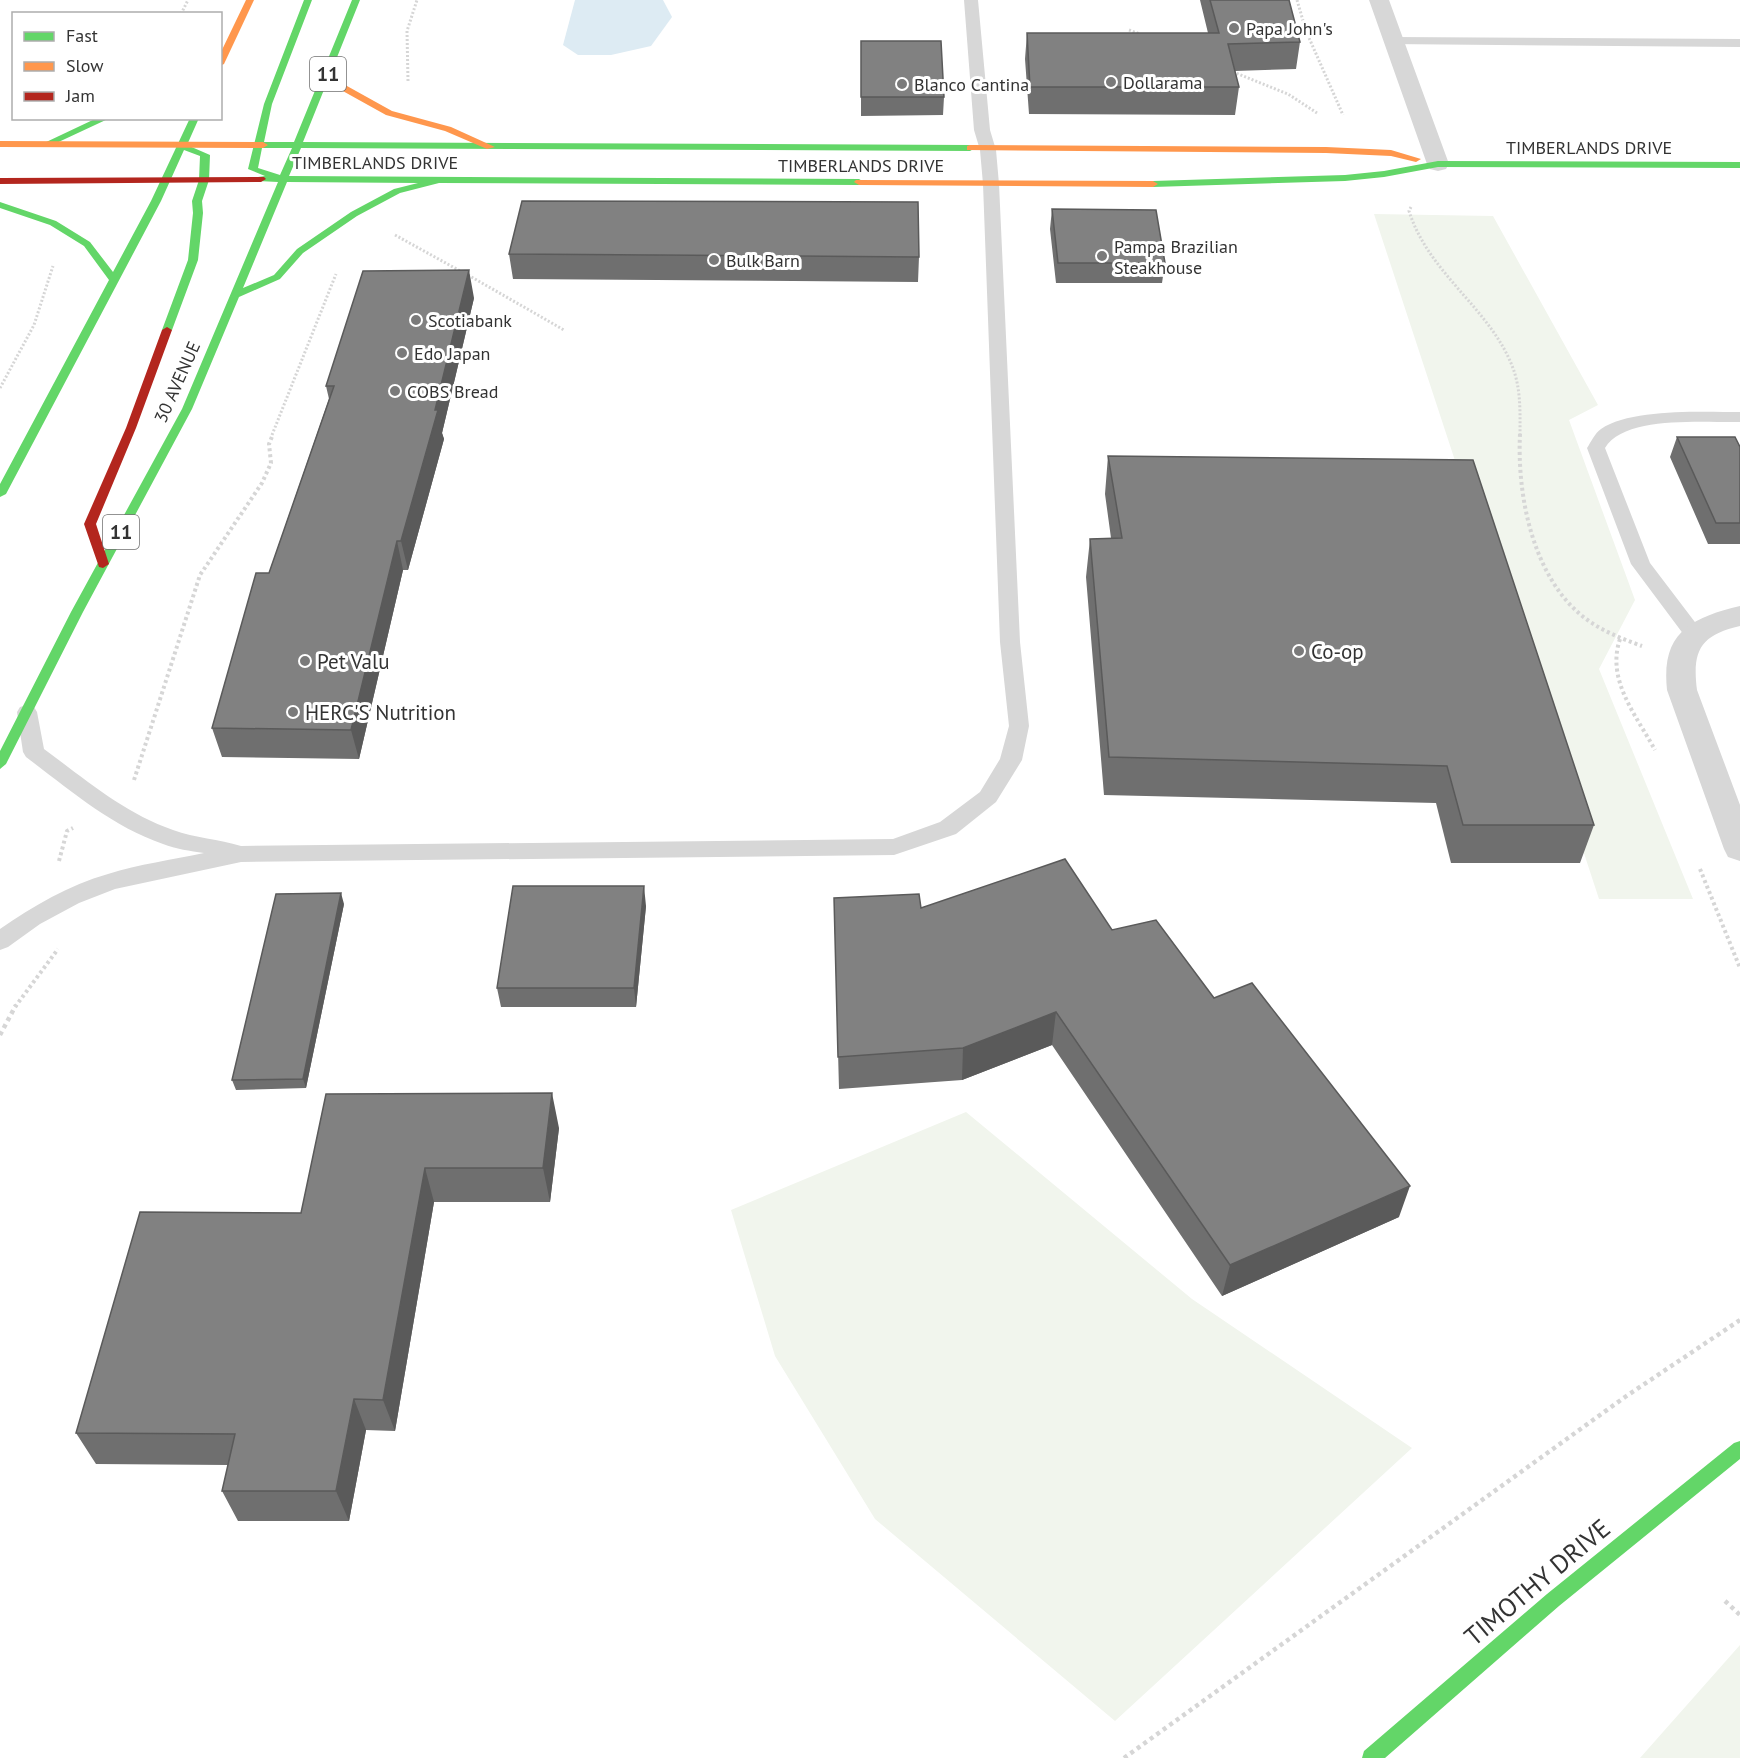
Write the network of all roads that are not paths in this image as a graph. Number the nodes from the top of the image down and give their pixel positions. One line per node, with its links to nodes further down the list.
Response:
1 (308, 0): 16 (main road)
2 (356, 0): 10 (main road, 30 AVENUE / 11)
3 (971, 0): 19 (lane)
4 (1379, 0): 7 (street)
5 (248, 5): 6 (main road); 9 (main road)
6 (229, 17)
7 (1392, 41): 8 (lane); 20 (street)
8 (1740, 43)
9 (222, 60)
10 (326, 78): 17 (main road, 30 AVENUE / 11); 18 (main road)
11 (101, 120): 14 (main road)
12 (194, 120): 15 (main road)
13 (0, 144): 14 (main road, TIMBERLANDS DRIVE)
14 (47, 144): 15 (main road, TIMBERLANDS DRIVE)
15 (182, 146): 16 (main road, TIMBERLANDS DRIVE); 23 (main road); 26 (main road)
16 (256, 147): 17 (main road, TIMBERLANDS DRIVE); 22 (main road)
17 (297, 147): 18 (main road, TIMBERLANDS DRIVE); 22 (main road, 30 AVENUE / 11)
18 (490, 147): 19 (main road, TIMBERLANDS DRIVE)
19 (988, 150): 20 (main road, TIMBERLANDS DRIVE); 27 (lane)
20 (1438, 164): 21 (main road, TIMBERLANDS DRIVE); 27 (main road, TIMBERLANDS DRIVE)
21 (1740, 165)
22 (282, 179): 23 (main road, TIMBERLANDS DRIVE); 24 (main road, TIMBERLANDS DRIVE); 30 (main road, 30 AVENUE / 11)
23 (204, 180): 26 (main road, TIMBERLANDS DRIVE); 33 (main road)
24 (438, 180): 27 (main road, TIMBERLANDS DRIVE); 30 (main road)
25 (0, 181): 26 (main road, TIMBERLANDS DRIVE)
26 (165, 181): 29 (main road)
27 (991, 184): 39 (lane)
28 (0, 205): 29 (main road)
29 (113, 279): 32 (main road)
30 (233, 296): 33 (main road, 30 AVENUE / 11)
31 (1740, 417): 35 (lane)
32 (0, 494)
33 (103, 564): 36 (main road, 30 AVENUE / 11)
34 (1740, 616): 35 (street)
35 (1687, 646): 38 (street)
36 (27, 712): 37 (main road, 30 AVENUE / 11); 39 (lane)
37 (0, 764)
38 (1740, 849)
39 (241, 854): 40 (lane)
40 (0, 941)
41 (1740, 1449): 42 (main road, TIMOTHY DRIVE)
42 (1371, 1758)

